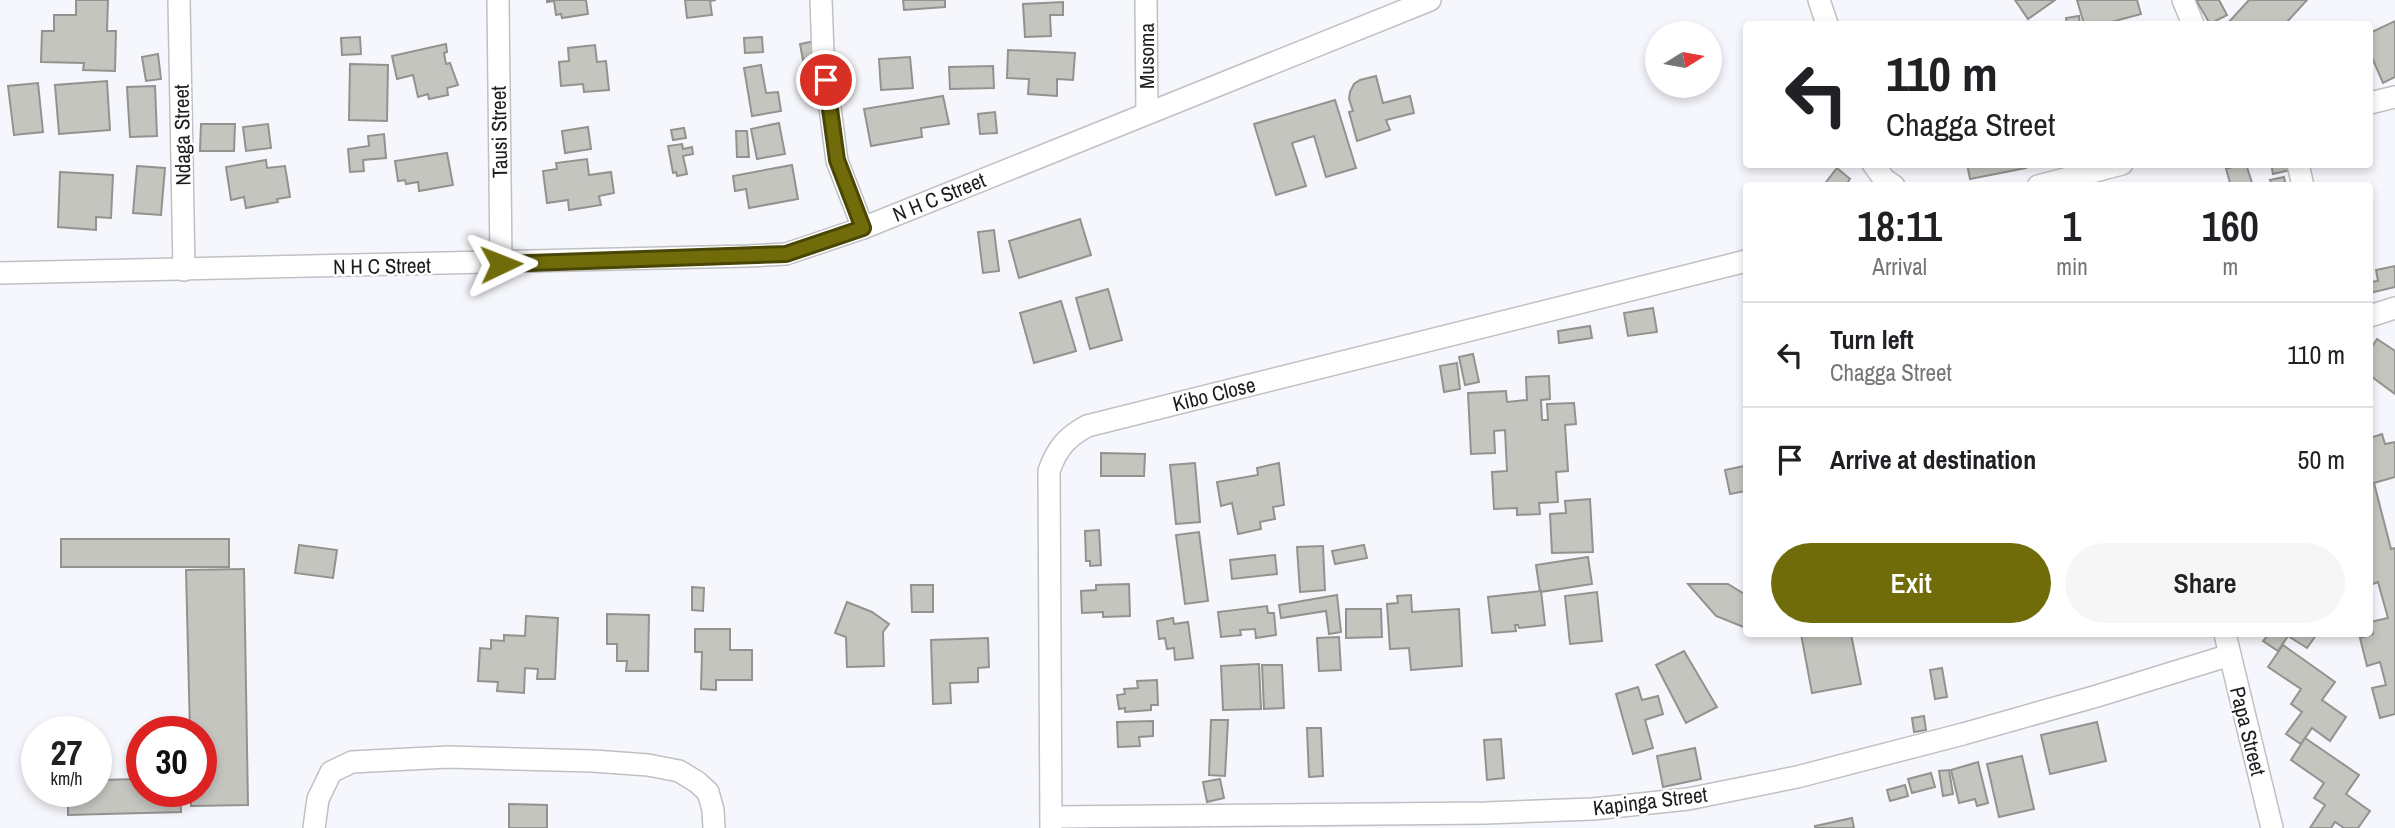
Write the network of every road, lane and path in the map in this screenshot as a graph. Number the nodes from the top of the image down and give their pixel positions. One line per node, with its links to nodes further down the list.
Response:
1 (179, 0): 20 (street, Ndaga Street)
2 (498, 0): 19 (street, Tausi Street)
3 (821, 0): 17 (street)
4 (1146, 0): 12 (street, Musoma)
5 (1430, 0): 12 (street, N H C Street)
6 (1819, 0): 8 (street)
7 (2183, 0): 9 (street)
8 (1826, 21)
9 (2192, 21)
10 (2395, 97): 11 (street)
11 (2373, 102)
12 (1147, 113): 17 (street, N H C Street)
13 (1876, 168): 15 (street)
14 (2111, 173): 16 (street)
15 (1888, 182)
16 (2060, 182)
17 (863, 228): 19 (street, N H C Street)
18 (1743, 262): 26 (street, Kibo Close)
19 (501, 264): 20 (street, N H C Street)
20 (184, 270): 21 (street, N H C Street)
21 (0, 273)
22 (2395, 308): 23 (street)
23 (2373, 315)
24 (2226, 637): 25 (street, Papa Street)
25 (2230, 654): 26 (street, Kapinga Street); 29 (street, Papa Street)
26 (1051, 822)
27 (314, 828): 28 (street)
28 (714, 828)
29 (2272, 828)

